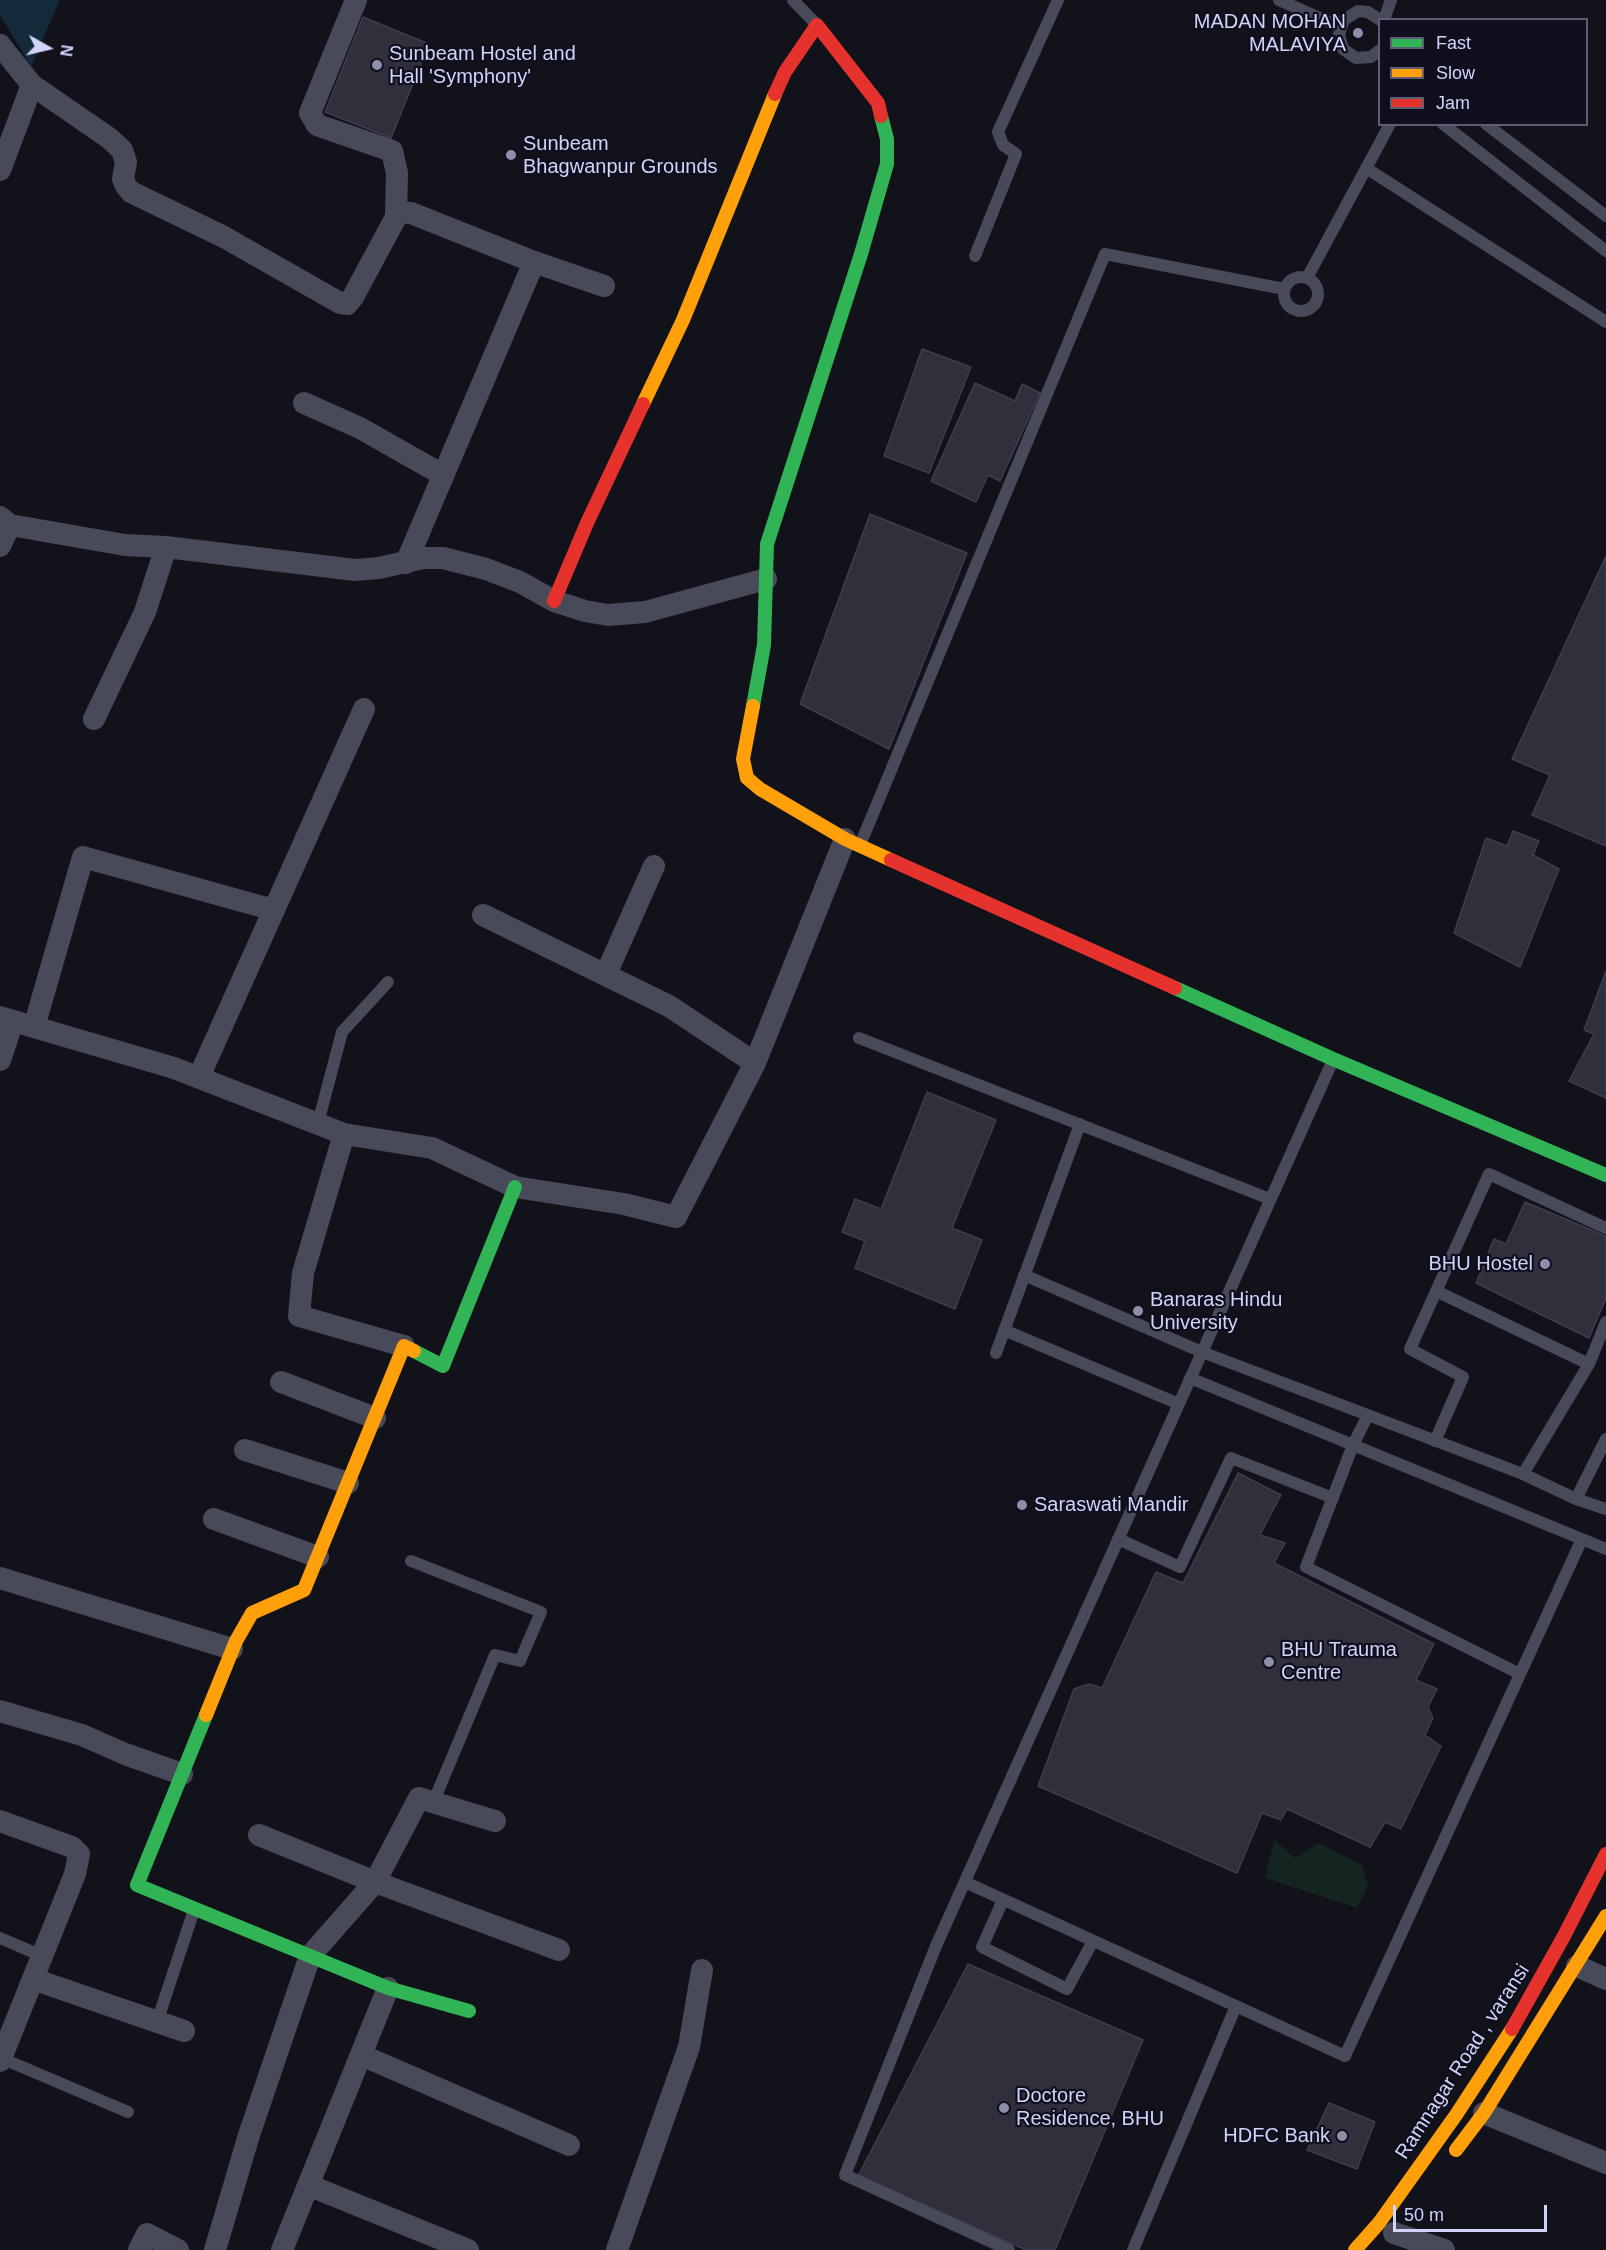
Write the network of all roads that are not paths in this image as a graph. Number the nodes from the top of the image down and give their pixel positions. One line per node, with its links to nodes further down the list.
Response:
1 (793, 0): 10 (lane)
2 (1058, 0): 23 (lane)
3 (1279, 0): 11 (lane)
4 (1362, 0): 7 (lane)
5 (1391, 0): 8 (lane)
6 (349, 2): 21 (street)
7 (1350, 15): 9 (lane); 11 (lane)
8 (1385, 18)
9 (1378, 19)
10 (817, 25): 35 (street); 36 (street)
11 (1340, 27): 13 (lane)
12 (0, 45): 14 (street)
13 (1377, 57)
14 (32, 85): 19 (street); 21 (street)
15 (1389, 126): 18 (lane)
16 (1446, 126): 22 (lane)
17 (1489, 126): 20 (lane)
18 (1366, 168): 25 (lane); 28 (lane)
19 (0, 170)
20 (1606, 216)
21 (396, 217): 24 (street)
22 (1606, 251)
23 (975, 256)
24 (534, 262): 26 (street); 30 (street)
25 (1307, 278): 27 (lane); 27 (lane)
26 (604, 286)
27 (1284, 289): 39 (lane)
28 (1606, 321)
29 (304, 403): 30 (street)
30 (443, 475): 34 (street)
31 (5, 521): 32 (street); 33 (street)
32 (0, 546)
33 (166, 547): 34 (street); 38 (street)
34 (406, 563): 36 (street)
35 (766, 579): 36 (street); 39 (street)
36 (554, 601)
37 (364, 709): 41 (street)
38 (94, 719)
39 (852, 842): 47 (street); 49 (street)
40 (654, 866): 43 (street)
41 (274, 910): 45 (street); 50 (street)
42 (483, 915): 43 (street)
43 (606, 974): 49 (street)
44 (388, 982): 51 (lane)
45 (16, 1022): 48 (street); 50 (street)
46 (859, 1038): 52 (lane)
47 (1333, 1059): 54 (street); 56 (lane)
48 (0, 1060)
49 (755, 1063): 55 (street)
50 (200, 1077): 51 (street)
51 (318, 1123): 53 (street)
52 (1080, 1124): 56 (lane); 58 (lane)
53 (344, 1134): 55 (street); 62 (street)
54 (1606, 1175)
55 (515, 1187): 62 (street)
56 (1270, 1199): 63 (lane)
57 (1606, 1228): 59 (lane)
58 (1024, 1275): 61 (lane); 63 (lane)
59 (1436, 1291): 65 (lane); 72 (lane)
60 (1606, 1322): 65 (lane)
61 (1004, 1330): 64 (lane); 68 (lane)
62 (404, 1346): 70 (street)
63 (1202, 1352): 66 (lane); 69 (lane)
64 (996, 1353)
65 (1588, 1364): 75 (lane)
66 (1190, 1378): 68 (lane); 73 (lane)
67 (281, 1382): 70 (street)
68 (1179, 1404): 81 (lane)
69 (1368, 1416): 72 (lane); 73 (lane)
70 (375, 1418): 76 (street)
71 (1606, 1439): 78 (lane)
72 (1435, 1441): 75 (lane)
73 (1353, 1445): 77 (lane); 82 (lane)
74 (245, 1450): 76 (street)
75 (1522, 1474): 78 (lane)
76 (348, 1483): 84 (street)
77 (1333, 1498): 81 (lane); 88 (lane)
78 (1576, 1498): 79 (lane)
79 (1606, 1509)
80 (214, 1519): 84 (street)
81 (1118, 1539): 97 (lane)
82 (1582, 1539): 83 (lane); 88 (lane)
83 (1606, 1549)
84 (318, 1557): 87 (street)
85 (411, 1561): 91 (lane)
86 (0, 1578): 87 (street)
87 (232, 1649): 90 (street)
88 (1520, 1674): 111 (lane)
89 (0, 1711): 90 (street)
90 (182, 1774): 99 (street)
91 (433, 1803): 93 (street); 96 (street)
92 (0, 1821): 104 (street)
93 (495, 1821)
94 (259, 1835): 96 (street)
95 (1606, 1854): 132 (street, Ramnagar Road , varansi)
96 (375, 1882): 103 (street); 105 (street)
97 (965, 1882): 98 (lane); 130 (lane)
98 (1003, 1900): 102 (lane); 102 (lane)
99 (195, 1909): 105 (street); 113 (lane)
100 (1606, 1916): 106 (street)
101 (0, 1938): 104 (lane)
102 (1093, 1941): 111 (lane)
103 (559, 1950)
104 (42, 1956): 108 (street)
105 (310, 1956): 110 (street); 126 (street)
106 (1577, 1966): 109 (street); 118 (street)
107 (702, 1970): 129 (street)
108 (33, 1979): 113 (street); 116 (street)
109 (1606, 1979)
110 (388, 1988): 112 (street); 115 (street)
111 (1236, 2006): 131 (lane)
112 (470, 2011)
113 (157, 2022): 114 (street)
114 (184, 2031)
115 (361, 2055): 119 (street); 122 (street)
116 (1, 2059): 117 (lane)
117 (128, 2112)
118 (1484, 2113): 120 (street); 121 (street)
119 (569, 2145)
120 (1449, 2159)
121 (1606, 2163)
122 (308, 2185): 127 (street); 128 (street)
123 (1394, 2233): 133 (street)
124 (139, 2250): 125 (street)
125 (178, 2250)
126 (215, 2250)
127 (282, 2250)
128 (468, 2250)
129 (617, 2250)
130 (1009, 2250)
131 (1133, 2250)
132 (1355, 2250)
133 (1444, 2250)

